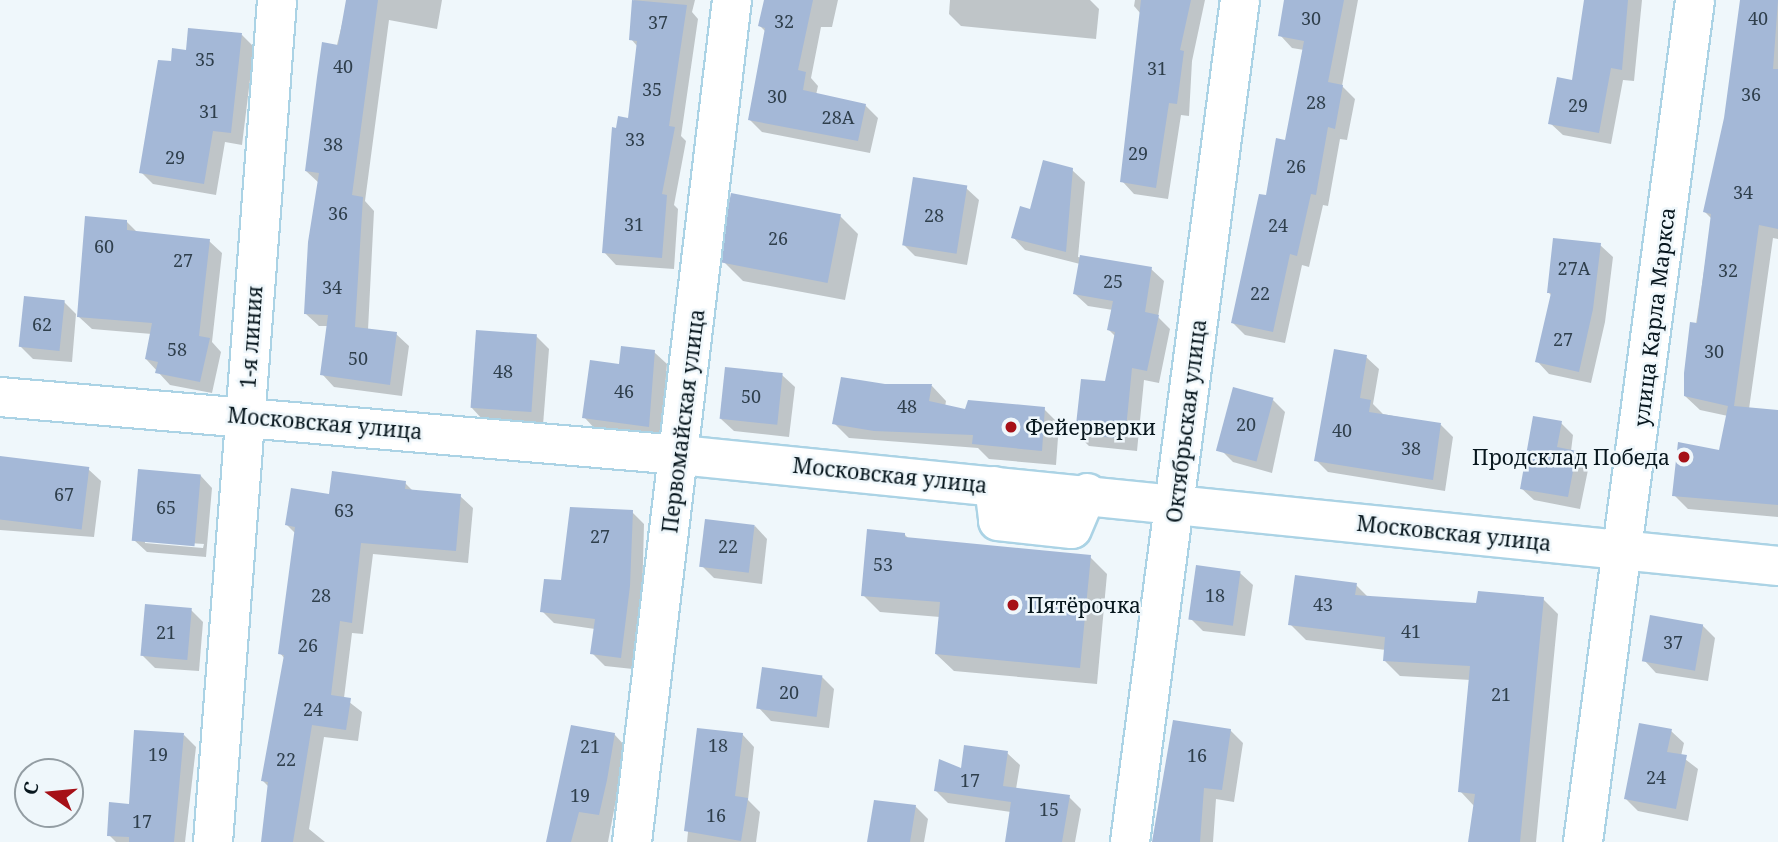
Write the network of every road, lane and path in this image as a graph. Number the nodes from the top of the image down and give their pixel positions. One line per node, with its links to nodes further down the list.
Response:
1 (277, 0): 6 (street, 1-я линия)
2 (732, 0): 7 (street, Первомайская улица)
3 (1240, 0): 10 (street, Октябрьская улица)
4 (1695, 0): 11 (street, улица Карла Маркса)
5 (0, 397): 6 (street, Московская улица)
6 (246, 416): 7 (street, Московская улица); 13 (street, 1-я линия)
7 (680, 454): 8 (street, Московская улица); 14 (street, Первомайская улица)
8 (984, 484): 9 (street); 9 (street)
9 (1072, 492): 10 (street, Московская улица)
10 (1175, 504): 11 (street, Московская улица); 15 (street, Октябрьская улица)
11 (1624, 550): 12 (street, Московская улица); 16 (street, улица Карла Маркса)
12 (1778, 566)
13 (212, 842)
14 (632, 842)
15 (1130, 842)
16 (1583, 842)

